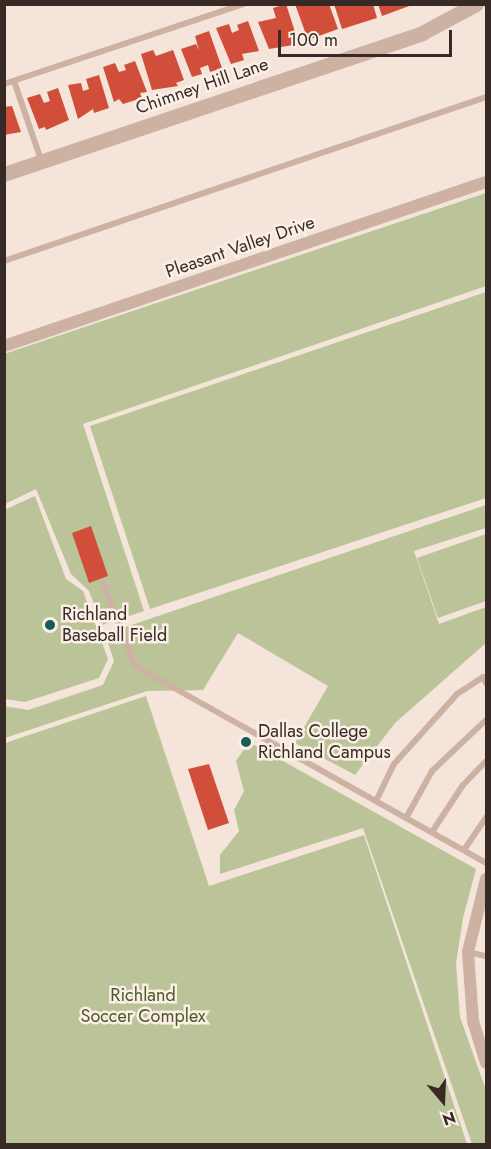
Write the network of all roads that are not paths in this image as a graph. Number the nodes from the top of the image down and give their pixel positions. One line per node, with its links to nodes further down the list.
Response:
1 (243, 4): 3 (lane)
2 (476, 4): 6 (street, Chimney Hill Lane)
3 (15, 81): 4 (lane); 6 (lane)
4 (4, 84)
5 (486, 97): 9 (lane)
6 (41, 161): 7 (street, Chimney Hill Lane)
7 (4, 174)
8 (486, 182): 10 (street, Pleasant Valley Drive)
9 (4, 261)
10 (4, 346)
11 (104, 583): 15 (lane)
12 (485, 678): 15 (lane)
13 (486, 720): 17 (lane)
14 (486, 761): 18 (lane)
15 (376, 801): 17 (lane)
16 (486, 817): 19 (lane)
17 (406, 818): 18 (lane)
18 (432, 832): 19 (lane)
19 (464, 850): 20 (lane)
20 (486, 863)
21 (486, 879): 22 (street)
22 (468, 952): 23 (lane); 24 (street)
23 (486, 956)
24 (486, 1063)

